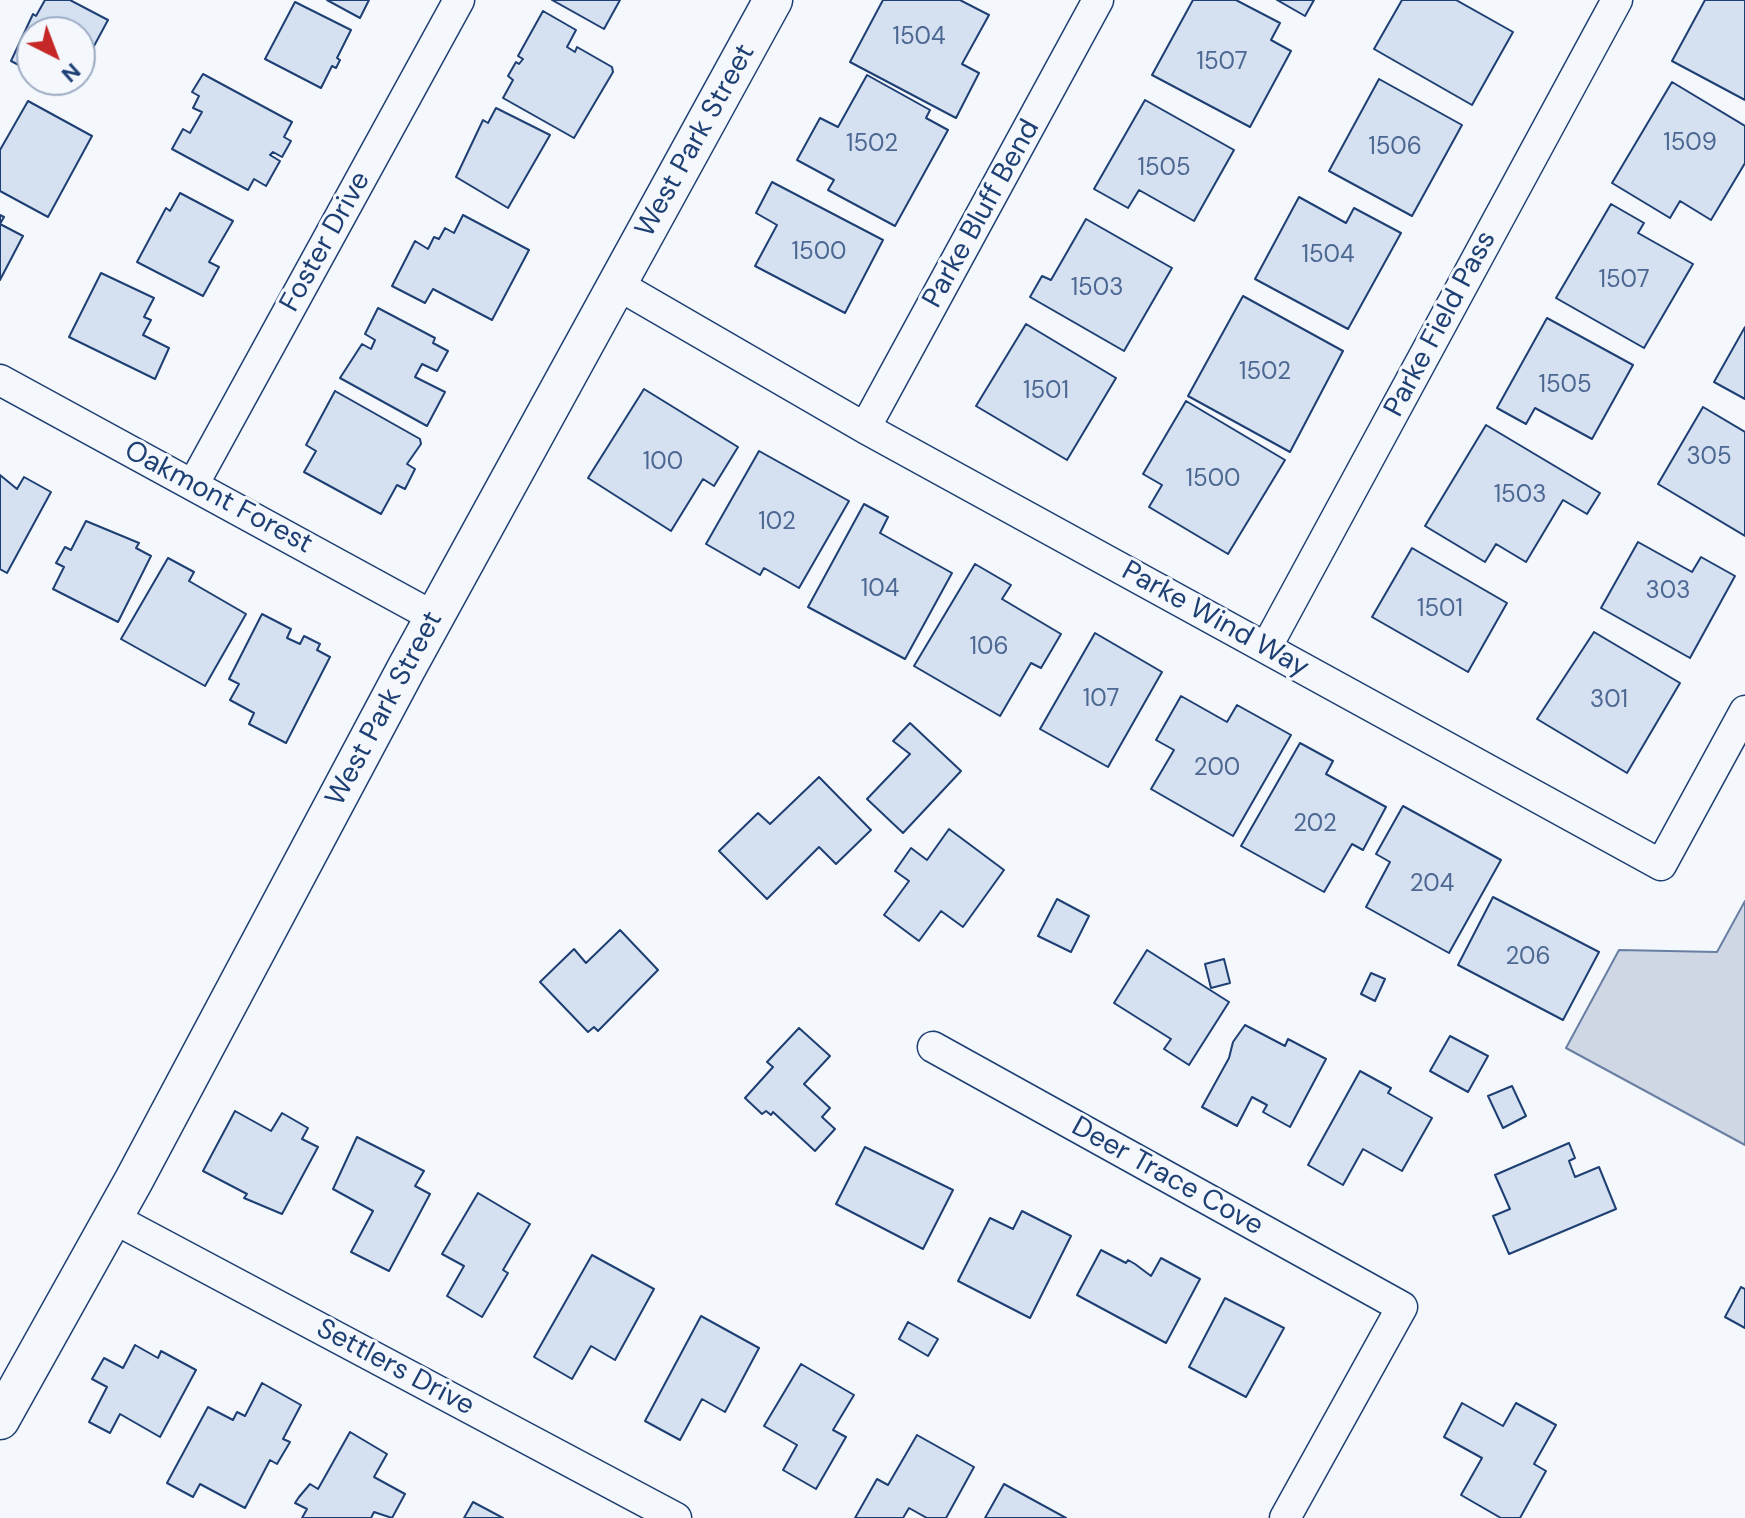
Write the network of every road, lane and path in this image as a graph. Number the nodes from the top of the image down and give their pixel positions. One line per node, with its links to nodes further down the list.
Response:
1 (459, 0): 8 (street, Foster Drive)
2 (773, 0): 5 (street, West Park Street)
3 (1098, 0): 7 (street, Parke Bluff Bend)
4 (1617, 0): 10 (street, Parke Field Pass)
5 (618, 285): 7 (street, Parke Wind Way); 9 (street, West Park Street)
6 (0, 380): 8 (street, Oakmont Forest)
7 (865, 428): 10 (street, Parke Wind Way)
8 (193, 485): 9 (street, Oakmont Forest)
9 (434, 617): 13 (street, West Park Street)
10 (1266, 648): 11 (street, Parke Wind Way)
11 (1745, 711)
12 (933, 1047): 16 (street, Deer Trace Cove)
13 (113, 1218): 14 (street, West Park Street); 15 (street, Settlers Drive)
14 (0, 1420)
15 (676, 1518)
16 (1285, 1518)

